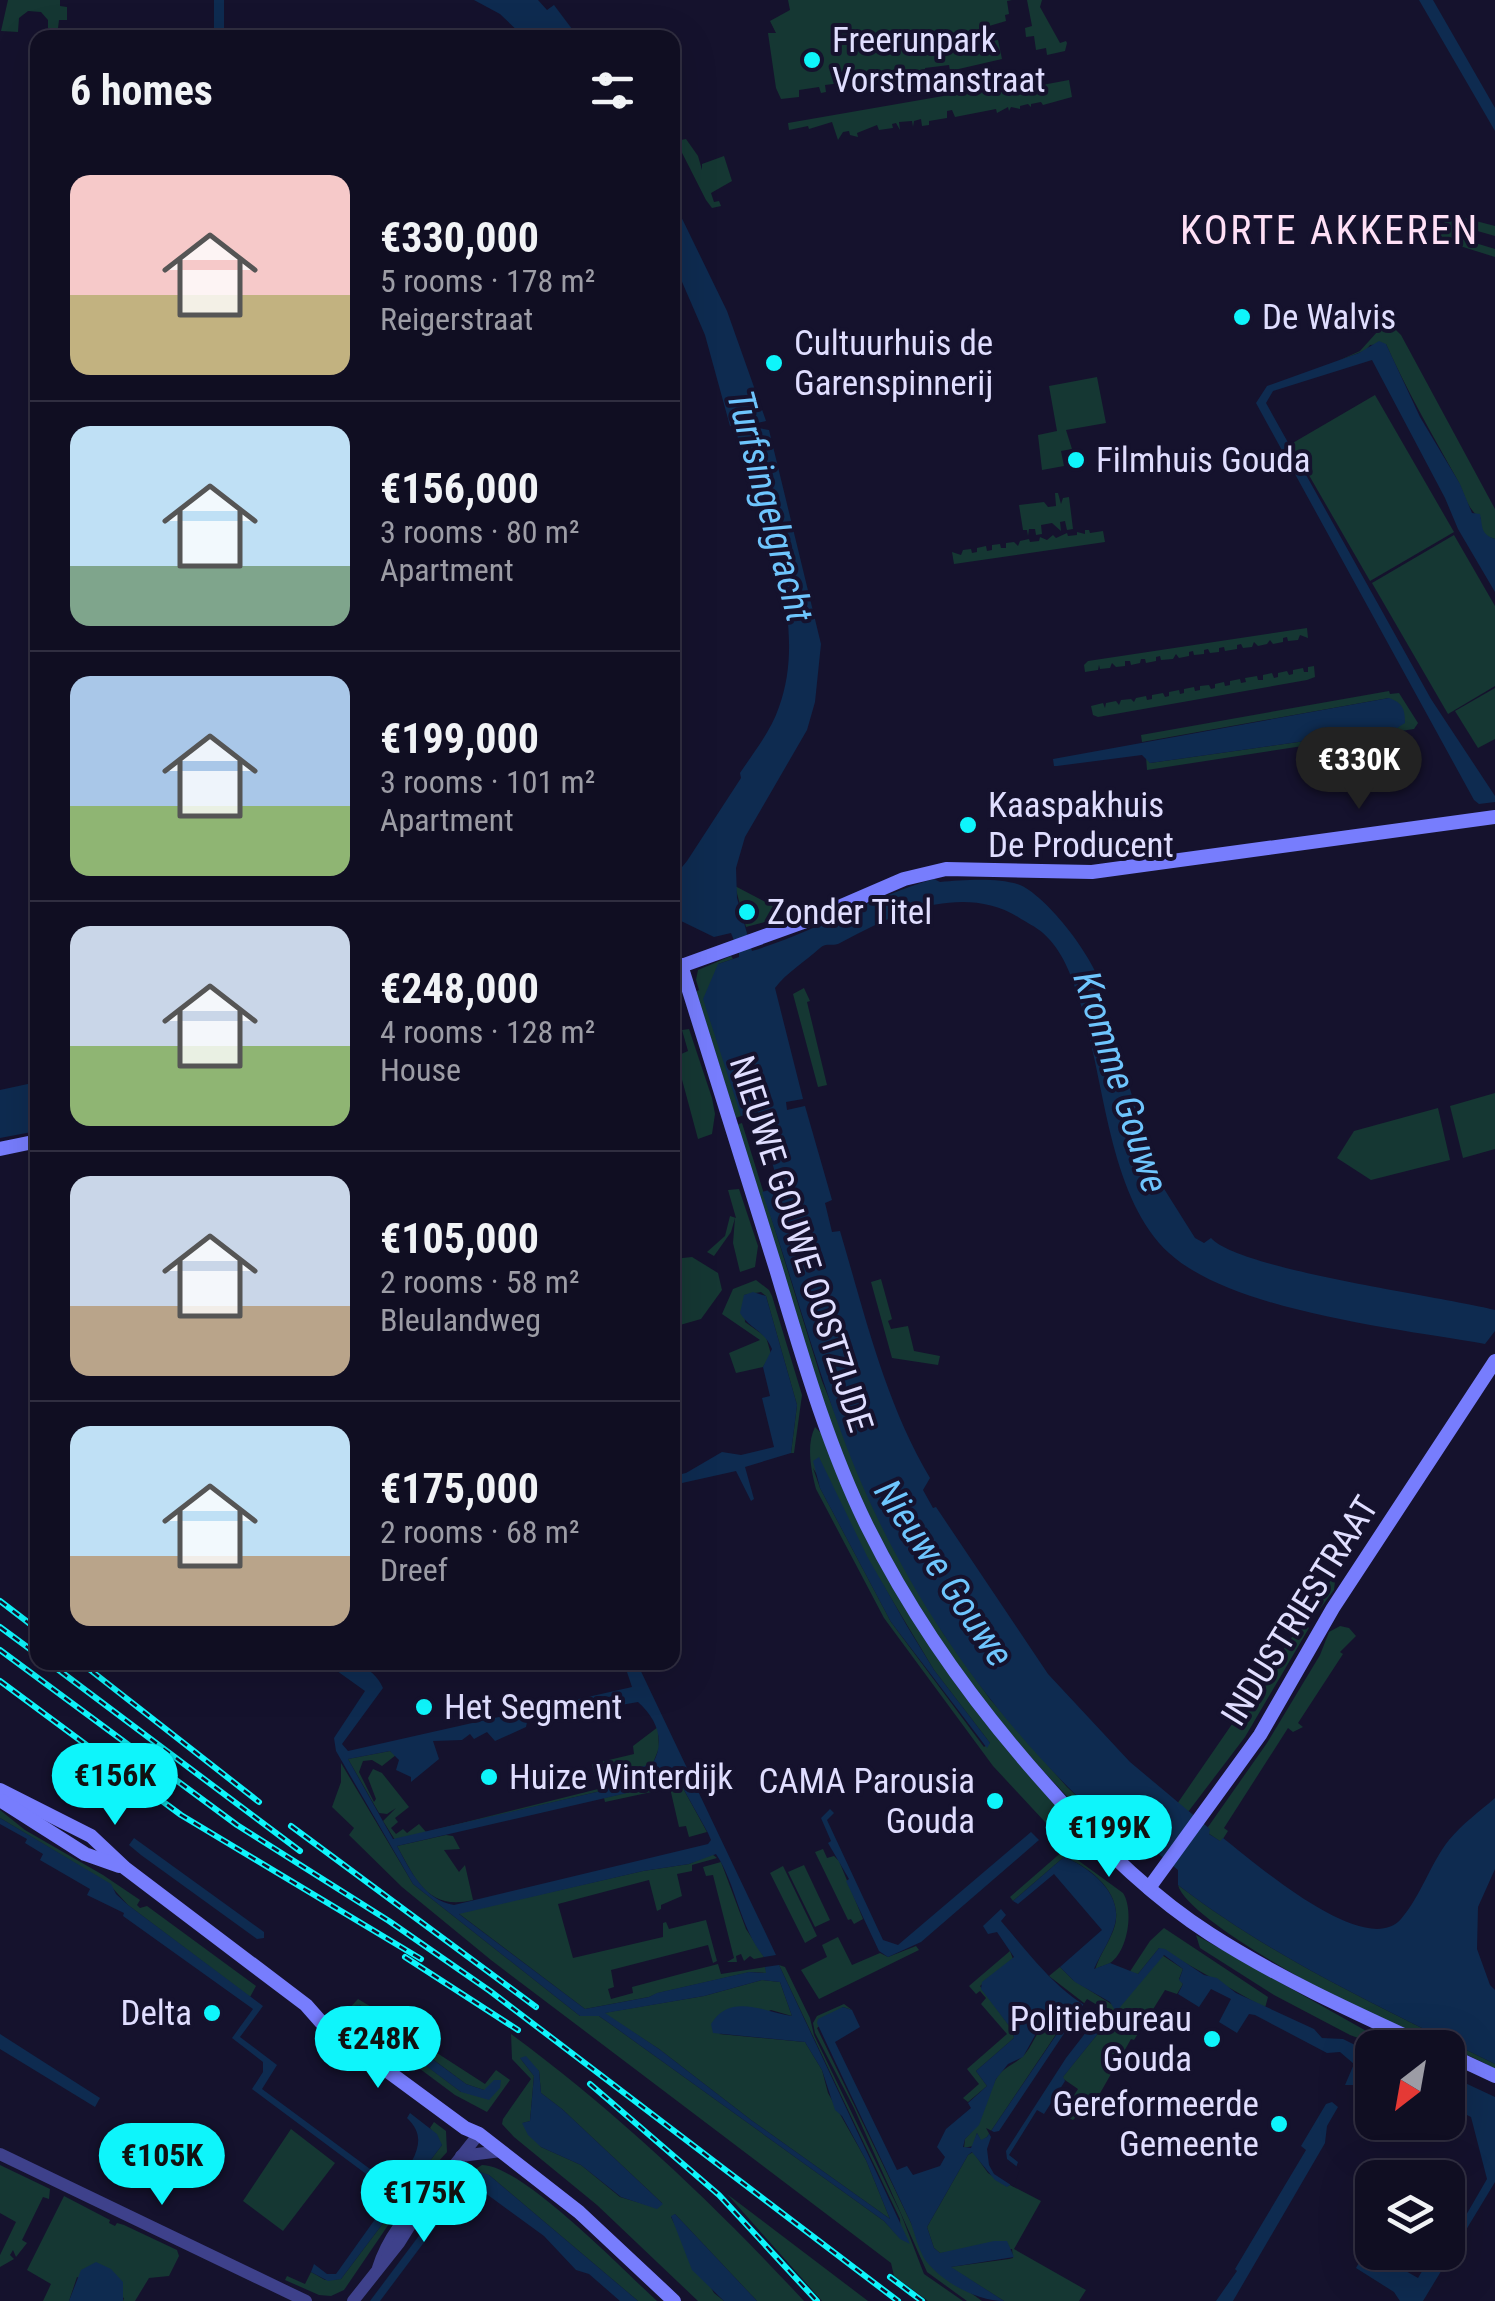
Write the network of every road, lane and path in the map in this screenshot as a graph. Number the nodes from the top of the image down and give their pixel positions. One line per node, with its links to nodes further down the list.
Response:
1 (1493, 816): 2 (main road)
2 (680, 966)
3 (680, 976): 13 (main road, NIEUWE GOUWE OOSTZIJDE)
4 (30, 1143): 5 (main road)
5 (0, 1149)
6 (1495, 1362): 13 (main road, INDUSTRIESTRAAT)
7 (0, 1790): 9 (main road)
8 (0, 1800): 9 (main road)
9 (45, 1820): 10 (main road); 11 (main road)
10 (91, 1836): 11 (main road); 12 (main road)
11 (78, 1849): 12 (main road)
12 (125, 1868): 17 (main road)
13 (1149, 1888): 14 (main road, NIEUWE GOUWE OOSTZIJDE)
14 (1390, 2030)
15 (1465, 2062): 16 (main road)
16 (1495, 2076)
17 (480, 2134): 18 (main road); 20 (street)
18 (501, 2152): 20 (street); 23 (main road)
19 (0, 2154): 21 (street)
20 (462, 2156): 22 (street)
21 (306, 2301)
22 (352, 2301)
23 (674, 2301)

